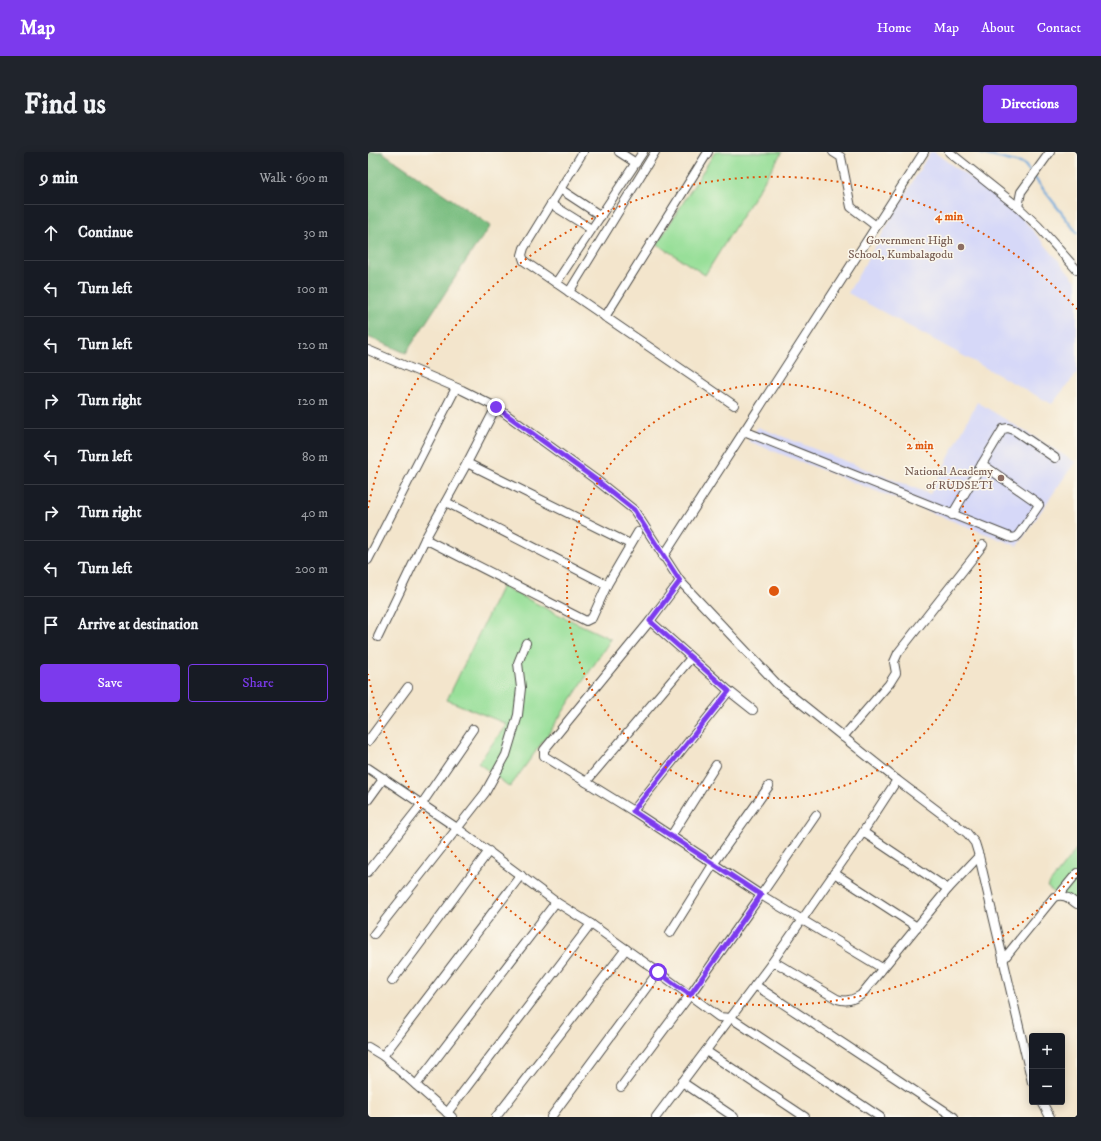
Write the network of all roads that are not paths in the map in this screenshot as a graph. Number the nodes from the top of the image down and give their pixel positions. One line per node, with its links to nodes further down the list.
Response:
1 (583, 152): 11 (street)
2 (619, 152): 10 (street)
3 (643, 152): 10 (street)
4 (655, 152): 19 (street)
5 (708, 152): 20 (street)
6 (833, 152): 15 (street)
7 (924, 152): 15 (street)
8 (949, 152): 13 (street)
9 (1048, 155): 13 (street)
10 (636, 163): 14 (street)
11 (560, 189): 12 (street); 14 (street)
12 (551, 204): 16 (street); 18 (street)
13 (1018, 207): 17 (street)
14 (601, 216): 16 (street)
15 (876, 226): 25 (street)
16 (591, 229): 18 (street)
17 (1077, 270)
18 (556, 283): 19 (street)
19 (569, 292): 20 (street)
20 (605, 317): 23 (street)
21 (368, 350): 22 (street)
22 (456, 388): 24 (street); 36 (street)
23 (734, 406)
24 (496, 407): 27 (street); 35 (street)
25 (744, 431): 30 (street); 35 (street)
26 (1055, 458): 28 (street)
27 (467, 463): 29 (street); 33 (street)
28 (982, 464): 30 (street); 30 (street)
29 (446, 502): 32 (street); 38 (street)
30 (952, 514)
31 (638, 532): 33 (street)
32 (425, 540): 38 (street); 40 (street)
33 (630, 544): 38 (street)
34 (983, 545): 47 (street)
35 (663, 556): 37 (street)
36 (368, 560)
37 (680, 581): 39 (street); 47 (street)
38 (607, 585)
39 (650, 621): 42 (street); 53 (street)
40 (378, 637)
41 (526, 643): 59 (street)
42 (691, 658): 44 (street); 53 (street)
43 (408, 687): 48 (street)
44 (729, 691): 45 (street); 57 (street)
45 (753, 710)
46 (473, 729): 56 (street)
47 (843, 737): 52 (street)
48 (368, 740)
49 (716, 764): 61 (street)
50 (368, 768): 51 (street)
51 (384, 778): 55 (street); 56 (street)
52 (897, 780): 60 (street); 63 (street)
53 (586, 782): 57 (street)
54 (770, 786): 64 (street)
55 (368, 800)
56 (421, 804): 59 (street); 65 (street)
57 (633, 811): 61 (street)
58 (816, 815): 70 (street)
59 (457, 828): 62 (street); 78 (street)
60 (863, 832): 66 (street); 69 (street)
61 (671, 836): 64 (street)
62 (489, 851): 68 (street); 84 (street)
63 (979, 856): 69 (street); 80 (street)
64 (714, 863): 70 (street); 77 (street)
65 (368, 872)
66 (834, 873): 74 (street); 76 (street)
67 (1077, 873): 71 (street)
68 (521, 875): 72 (street); 90 (street)
69 (948, 889): 76 (street)
70 (761, 895): 74 (street); 86 (street)
71 (1059, 895): 73 (street); 80 (street)
72 (556, 902): 75 (street); 93 (street)
73 (1077, 904)
74 (802, 920): 81 (street); 82 (street)
75 (591, 924): 79 (street); 96 (street)
76 (917, 927): 82 (street)
77 (670, 933)
78 (374, 934)
79 (626, 949): 83 (street); 97 (street)
80 (1003, 960): 91 (street)
81 (771, 964): 82 (street); 85 (street)
82 (882, 968)
83 (658, 972): 86 (street); 98 (street)
84 (392, 981)
85 (755, 985): 87 (street); 103 (street)
86 (690, 995): 87 (street); 94 (street)
87 (730, 1018): 89 (street); 102 (street)
88 (368, 1047): 90 (street)
89 (706, 1051): 92 (street); 101 (street)
90 (383, 1056): 93 (street)
91 (1029, 1069)
92 (682, 1082): 99 (street); 100 (street)
93 (416, 1085): 96 (street)
94 (620, 1087)
95 (1044, 1105): 104 (street)
96 (450, 1115)
97 (496, 1117)
98 (551, 1117)
99 (656, 1117)
100 (734, 1117)
101 (805, 1117)
102 (880, 1117)
103 (954, 1117)
104 (1050, 1117)

